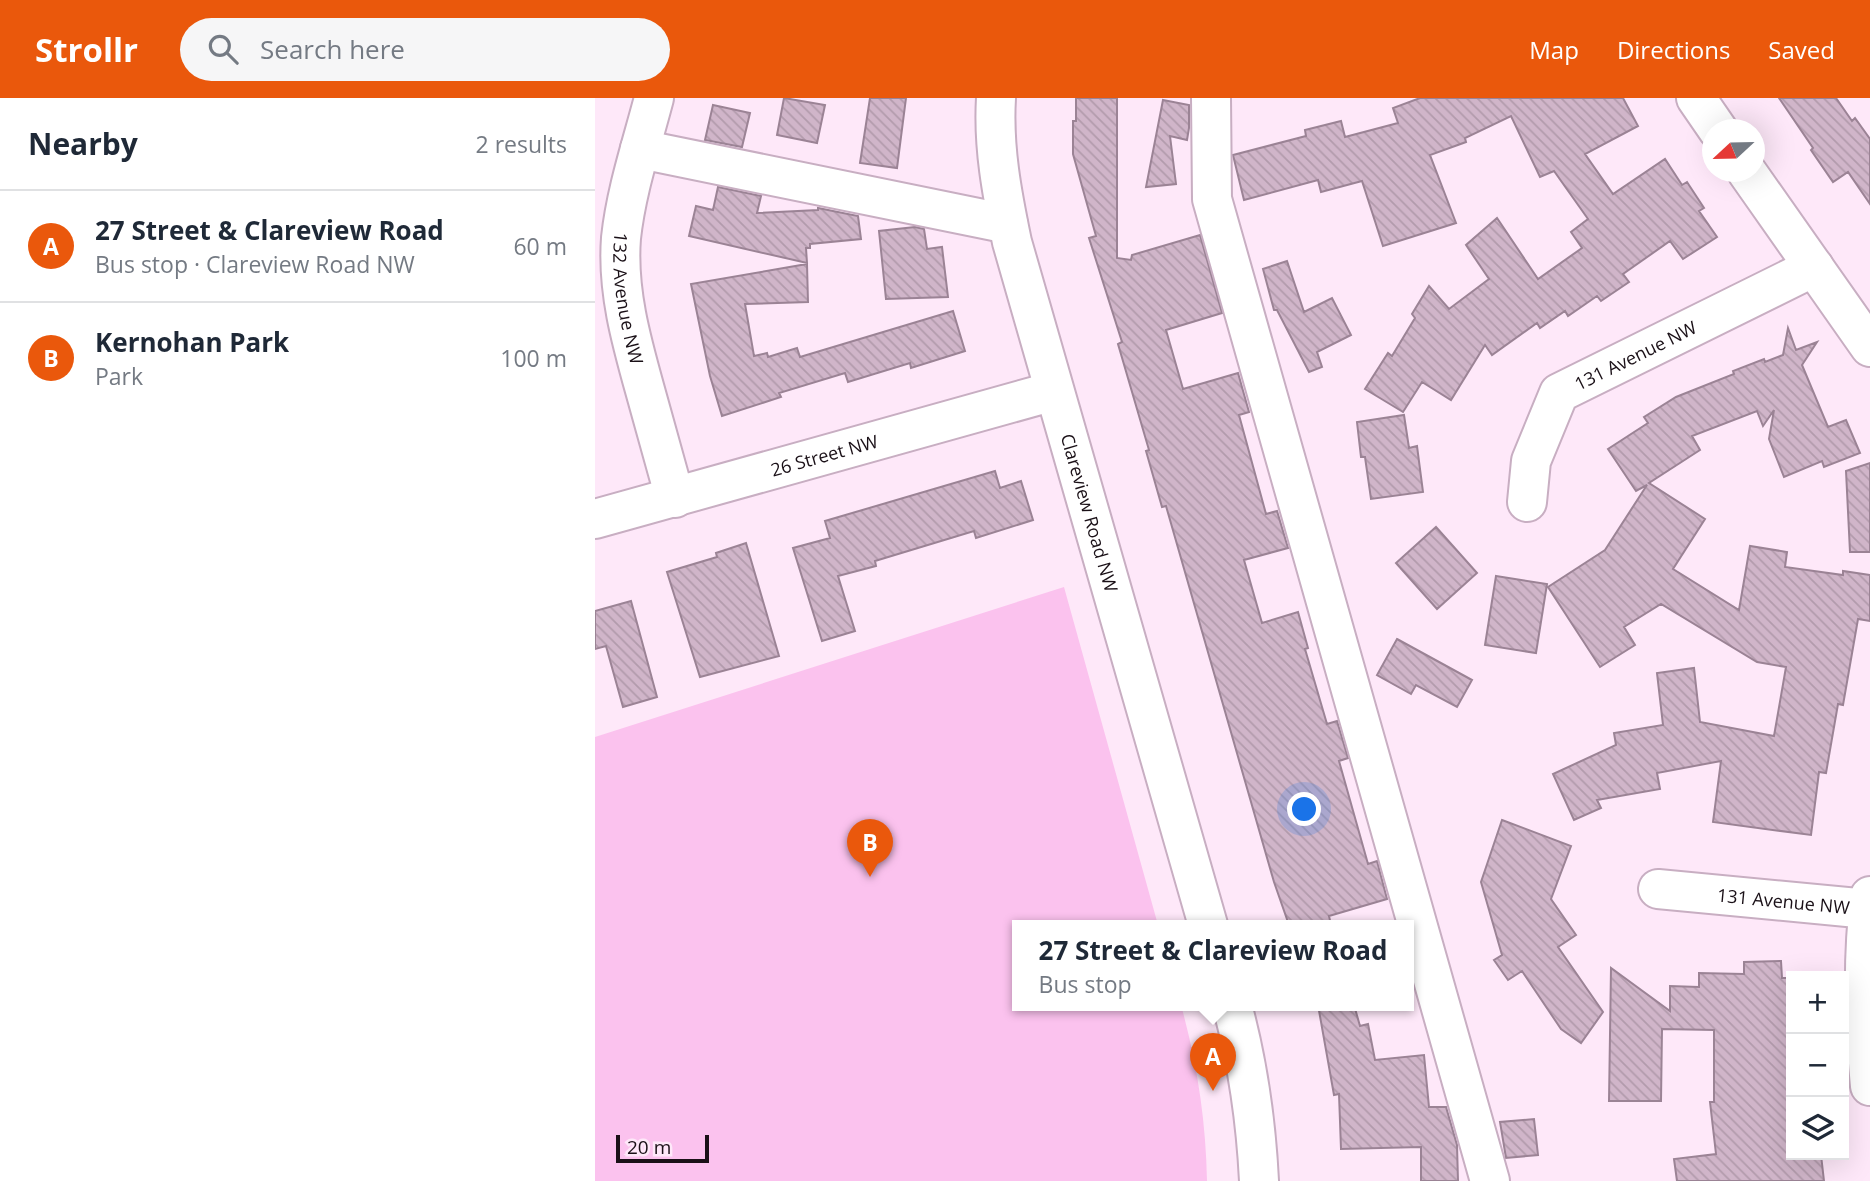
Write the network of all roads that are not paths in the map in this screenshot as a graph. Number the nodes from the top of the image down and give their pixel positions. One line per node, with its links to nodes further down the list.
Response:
1 (654, 98): 6 (street, 132 Avenue NW)
2 (996, 98): 8 (street, Clareview Road NW)
3 (1211, 98): 21 (street)
4 (1696, 98): 5 (street)
5 (1710, 119)
6 (641, 149): 8 (street); 12 (street, 132 Avenue NW)
7 (1754, 182): 9 (street)
8 (1008, 225): 11 (street, Clareview Road NW)
9 (1814, 267): 10 (street); 13 (street, 131 Avenue NW)
10 (1870, 347)
11 (1054, 391): 12 (street, 26 Street NW); 17 (street, Clareview Road NW)
12 (675, 498): 14 (street, 26 Street NW)
13 (1527, 502)
14 (595, 519)
15 (1658, 889): 16 (street, 131 Avenue NW)
16 (1869, 902): 19 (street, 131 Avenue NW)
17 (1207, 920)
18 (1232, 1011): 20 (street)
19 (1870, 1086)
20 (1259, 1181)
21 (1490, 1181)

